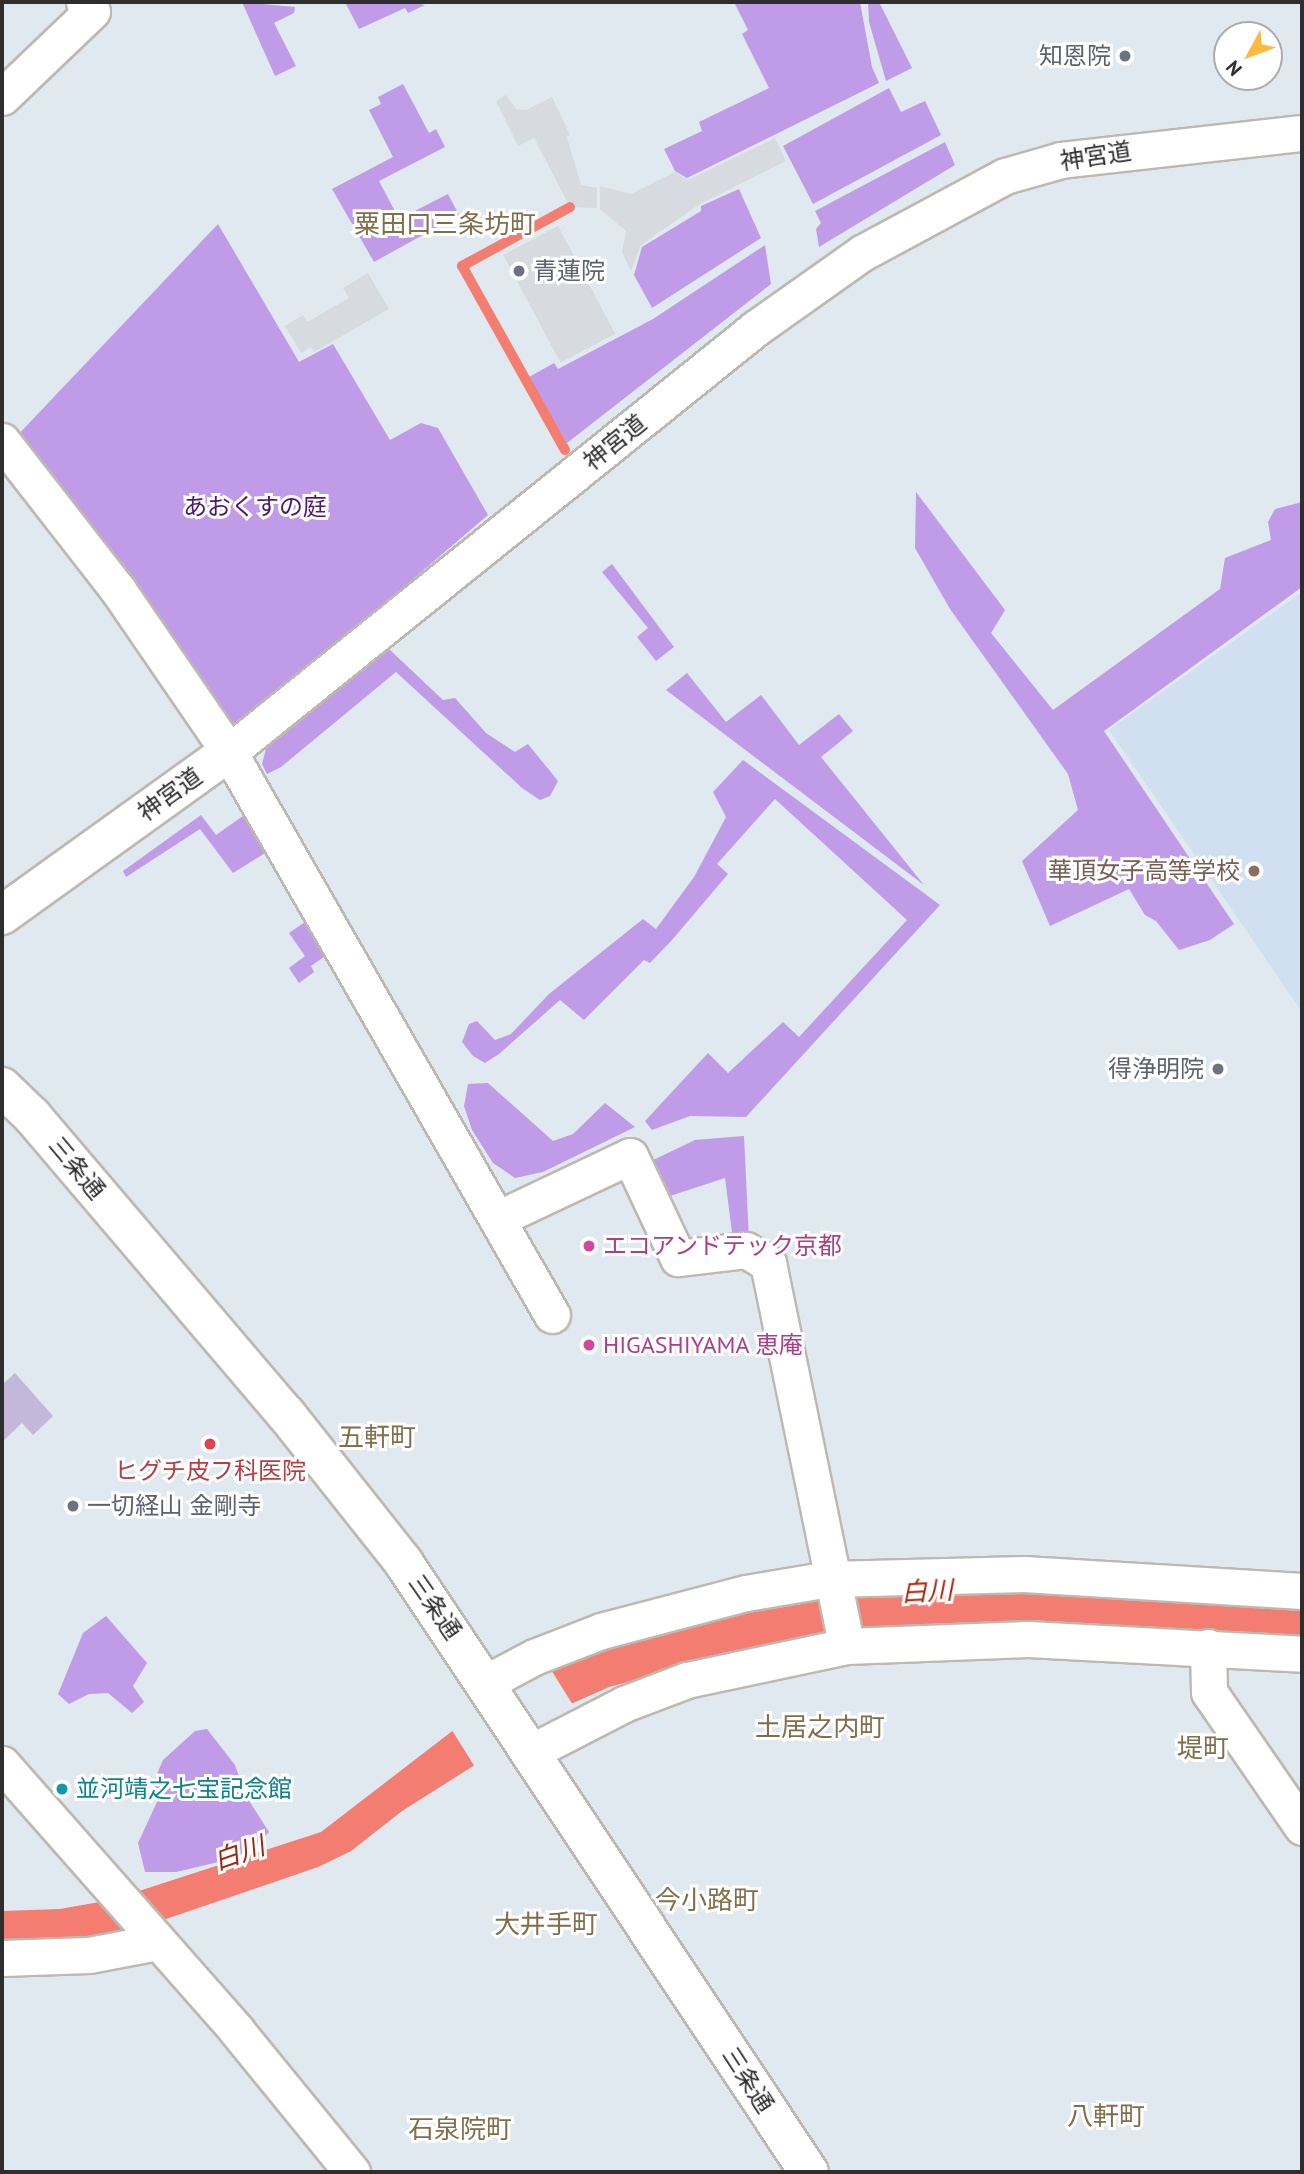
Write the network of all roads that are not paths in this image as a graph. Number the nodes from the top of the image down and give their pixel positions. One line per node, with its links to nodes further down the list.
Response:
1 (84, 2): 2 (street)
2 (2, 97)
3 (1302, 134): 5 (street, 神宮道)
4 (2, 441): 5 (street)
5 (229, 752): 6 (main road, 神宮道); 8 (street)
6 (2, 915)
7 (2, 1087): 15 (main road, 三条通)
8 (497, 1219): 9 (street); 10 (street)
9 (552, 1315)
10 (830, 1584): 11 (street); 12 (street); 15 (street)
11 (1302, 1591)
12 (845, 1639)
13 (1208, 1647): 14 (street); 16 (street); 18 (street)
14 (1302, 1654)
15 (491, 1689): 16 (main road, 三条通)
16 (529, 1746): 22 (main road, 三条通)
17 (2, 1764): 19 (street)
18 (1302, 1827)
19 (153, 1936): 20 (street); 21 (street)
20 (2, 1958)
21 (352, 2172)
22 (809, 2172)

